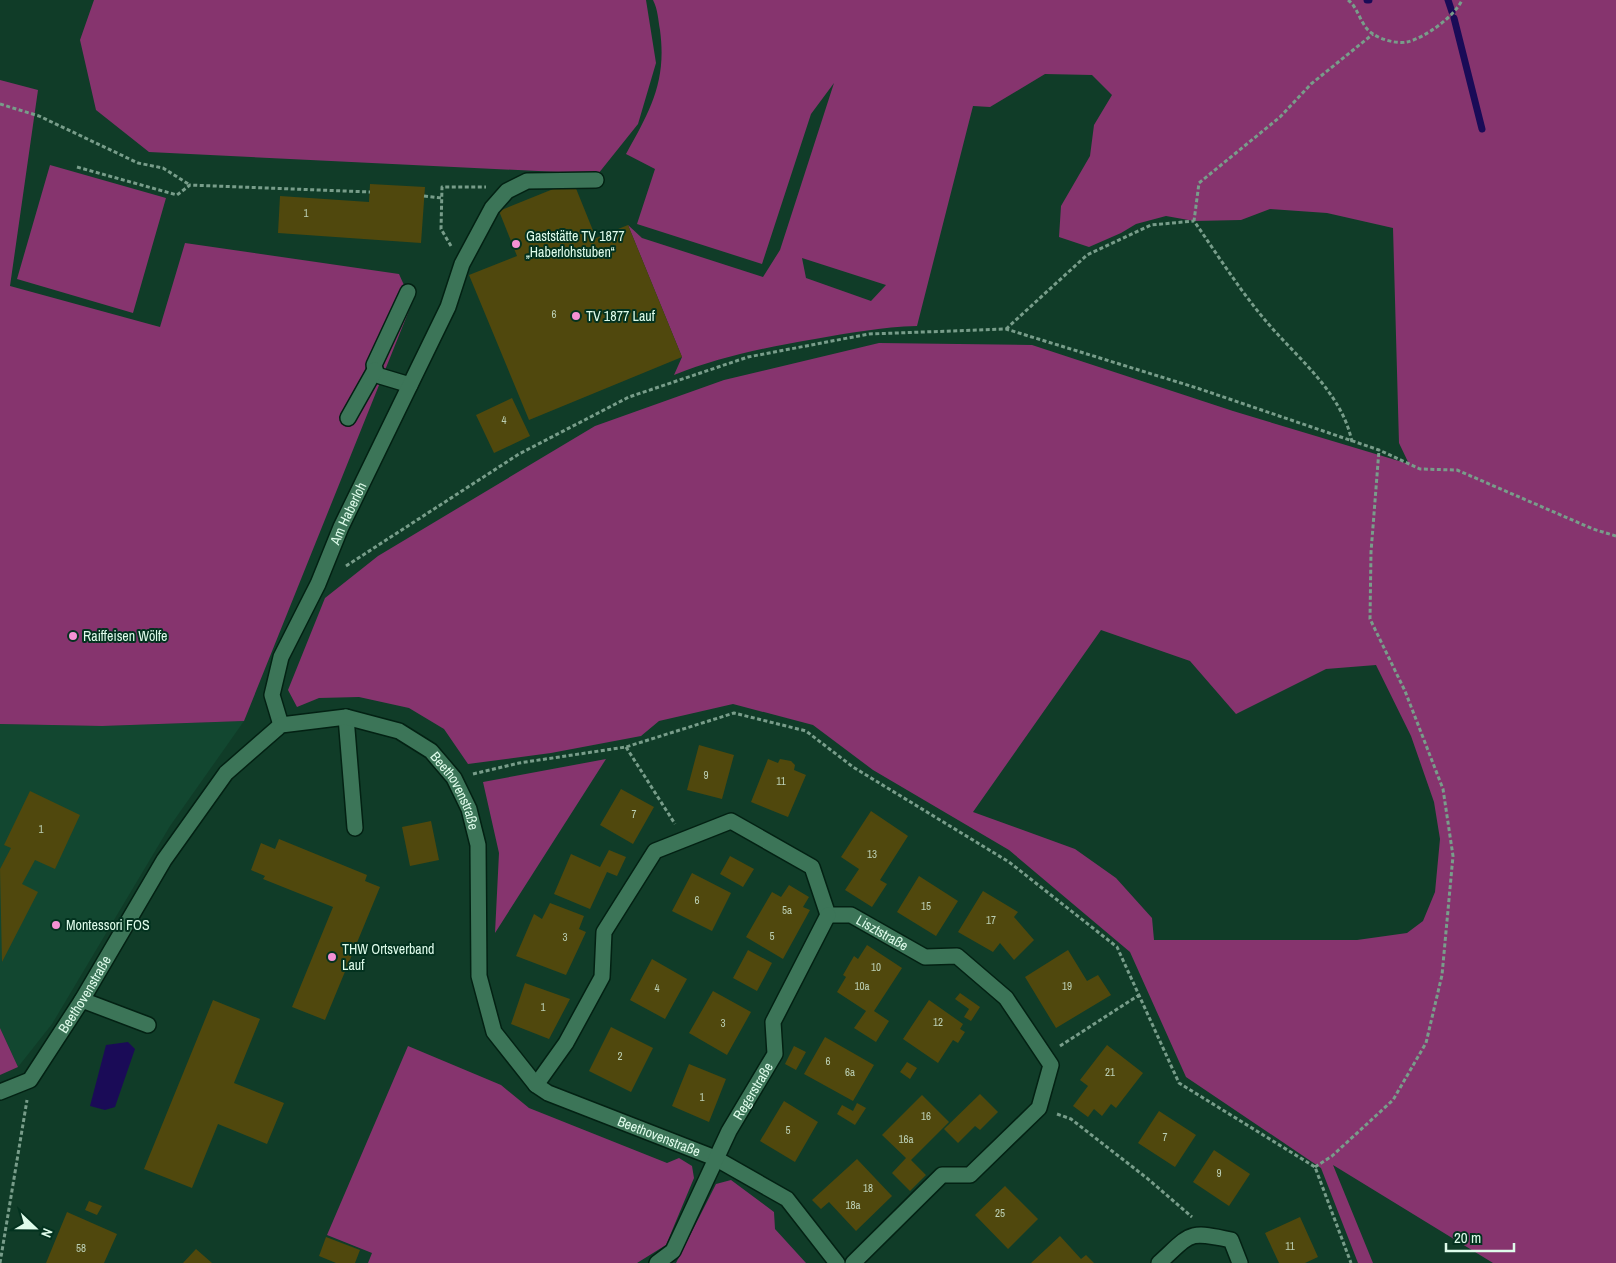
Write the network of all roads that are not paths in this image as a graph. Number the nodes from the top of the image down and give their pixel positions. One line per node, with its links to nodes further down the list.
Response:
1 (596, 180): 4 (street, Am Haberloh)
2 (408, 292): 3 (street)
3 (375, 370): 4 (street); 5 (street)
4 (410, 385): 7 (street, Am Haberloh)
5 (348, 418)
6 (346, 717): 7 (street, Beethovenstraße); 8 (street); 12 (street, Beethovenstraße)
7 (281, 725): 10 (street, Beethovenstraße)
8 (355, 828)
9 (828, 915): 12 (street); 14 (street, Regerstraße); 17 (street, Lisztstraße)
10 (82, 1000): 11 (street); 13 (street, Beethovenstraße)
11 (148, 1025)
12 (536, 1084): 14 (street, Beethovenstraße)
13 (0, 1092)
14 (715, 1158): 15 (street, Regerstraße); 16 (street, Beethovenstraße)
15 (657, 1263)
16 (837, 1263)
17 (853, 1263)
18 (1159, 1263): 19 (street)
19 (1240, 1263)

